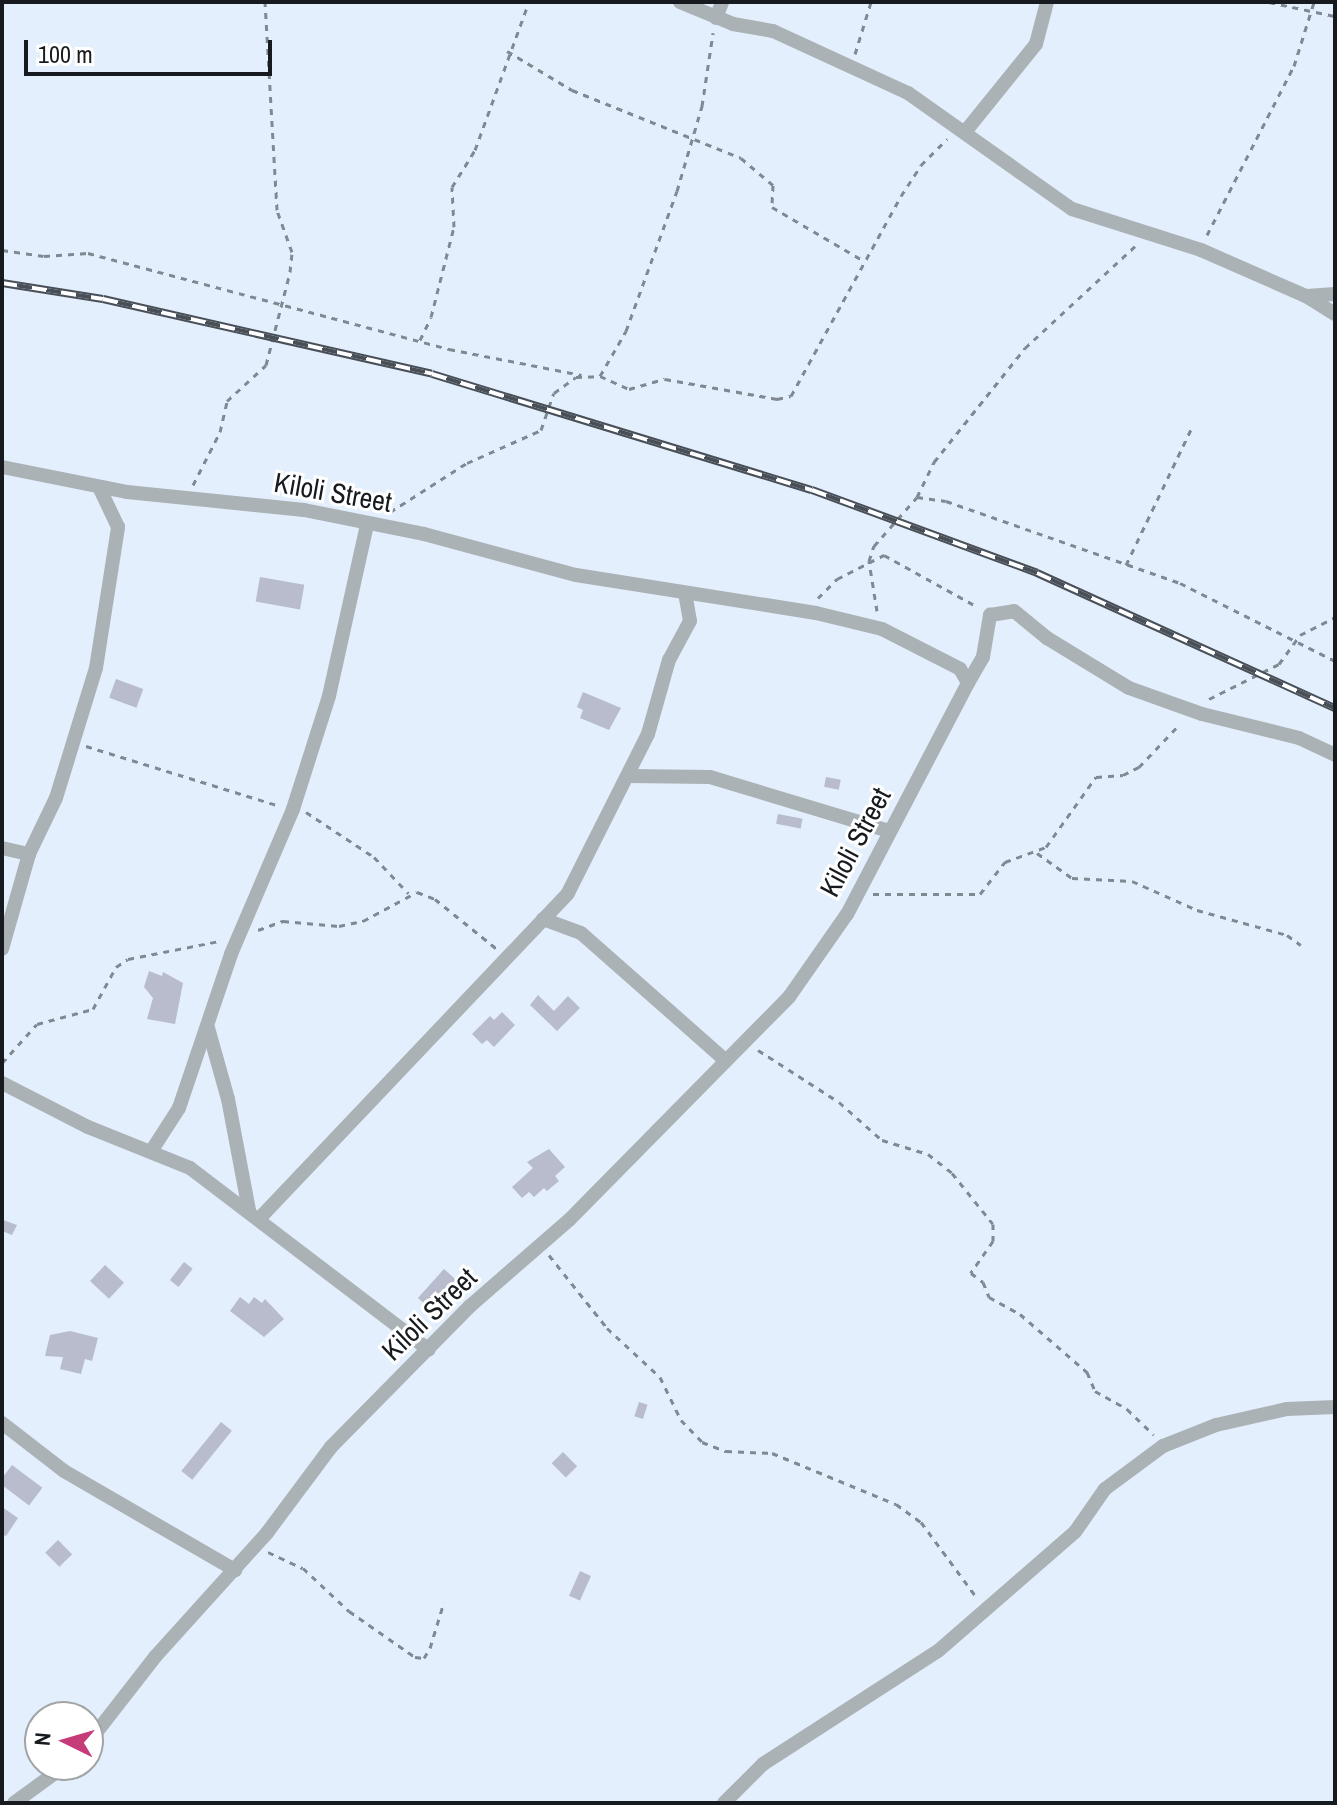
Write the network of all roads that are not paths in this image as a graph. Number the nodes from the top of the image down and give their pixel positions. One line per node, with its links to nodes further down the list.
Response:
1 (680, 2): 4 (street)
2 (722, 2): 4 (street)
3 (1047, 2): 5 (street)
4 (716, 18): 5 (street)
5 (965, 132): 7 (street)
6 (1335, 294): 7 (street)
7 (1306, 296): 8 (street)
8 (1335, 314)
9 (2, 467): 10 (street, Kiloli Street)
10 (99, 487): 11 (street, Kiloli Street); 18 (street)
11 (367, 525): 12 (street, Kiloli Street); 21 (street)
12 (685, 594): 13 (street, Kiloli Street); 15 (street)
13 (968, 683): 14 (street); 16 (street, Kiloli Street)
14 (1335, 755)
15 (630, 776): 16 (street); 19 (street)
16 (889, 831): 22 (street, Kiloli Street)
17 (2, 848): 18 (street)
18 (29, 854): 20 (street)
19 (543, 919): 22 (street); 25 (street)
20 (2, 949)
21 (208, 1028): 24 (street); 25 (street)
22 (726, 1061): 26 (street, Kiloli Street)
23 (2, 1083): 24 (street)
24 (152, 1150): 25 (street)
25 (254, 1215): 26 (street)
26 (429, 1350): 29 (street, Kiloli Street)
27 (1335, 1407): 33 (street)
28 (5, 1431): 29 (street)
29 (235, 1570): 30 (street, Kiloli Street)
30 (104, 1722)
31 (44, 1781): 32 (street)
32 (14, 1803)
33 (724, 1803)

